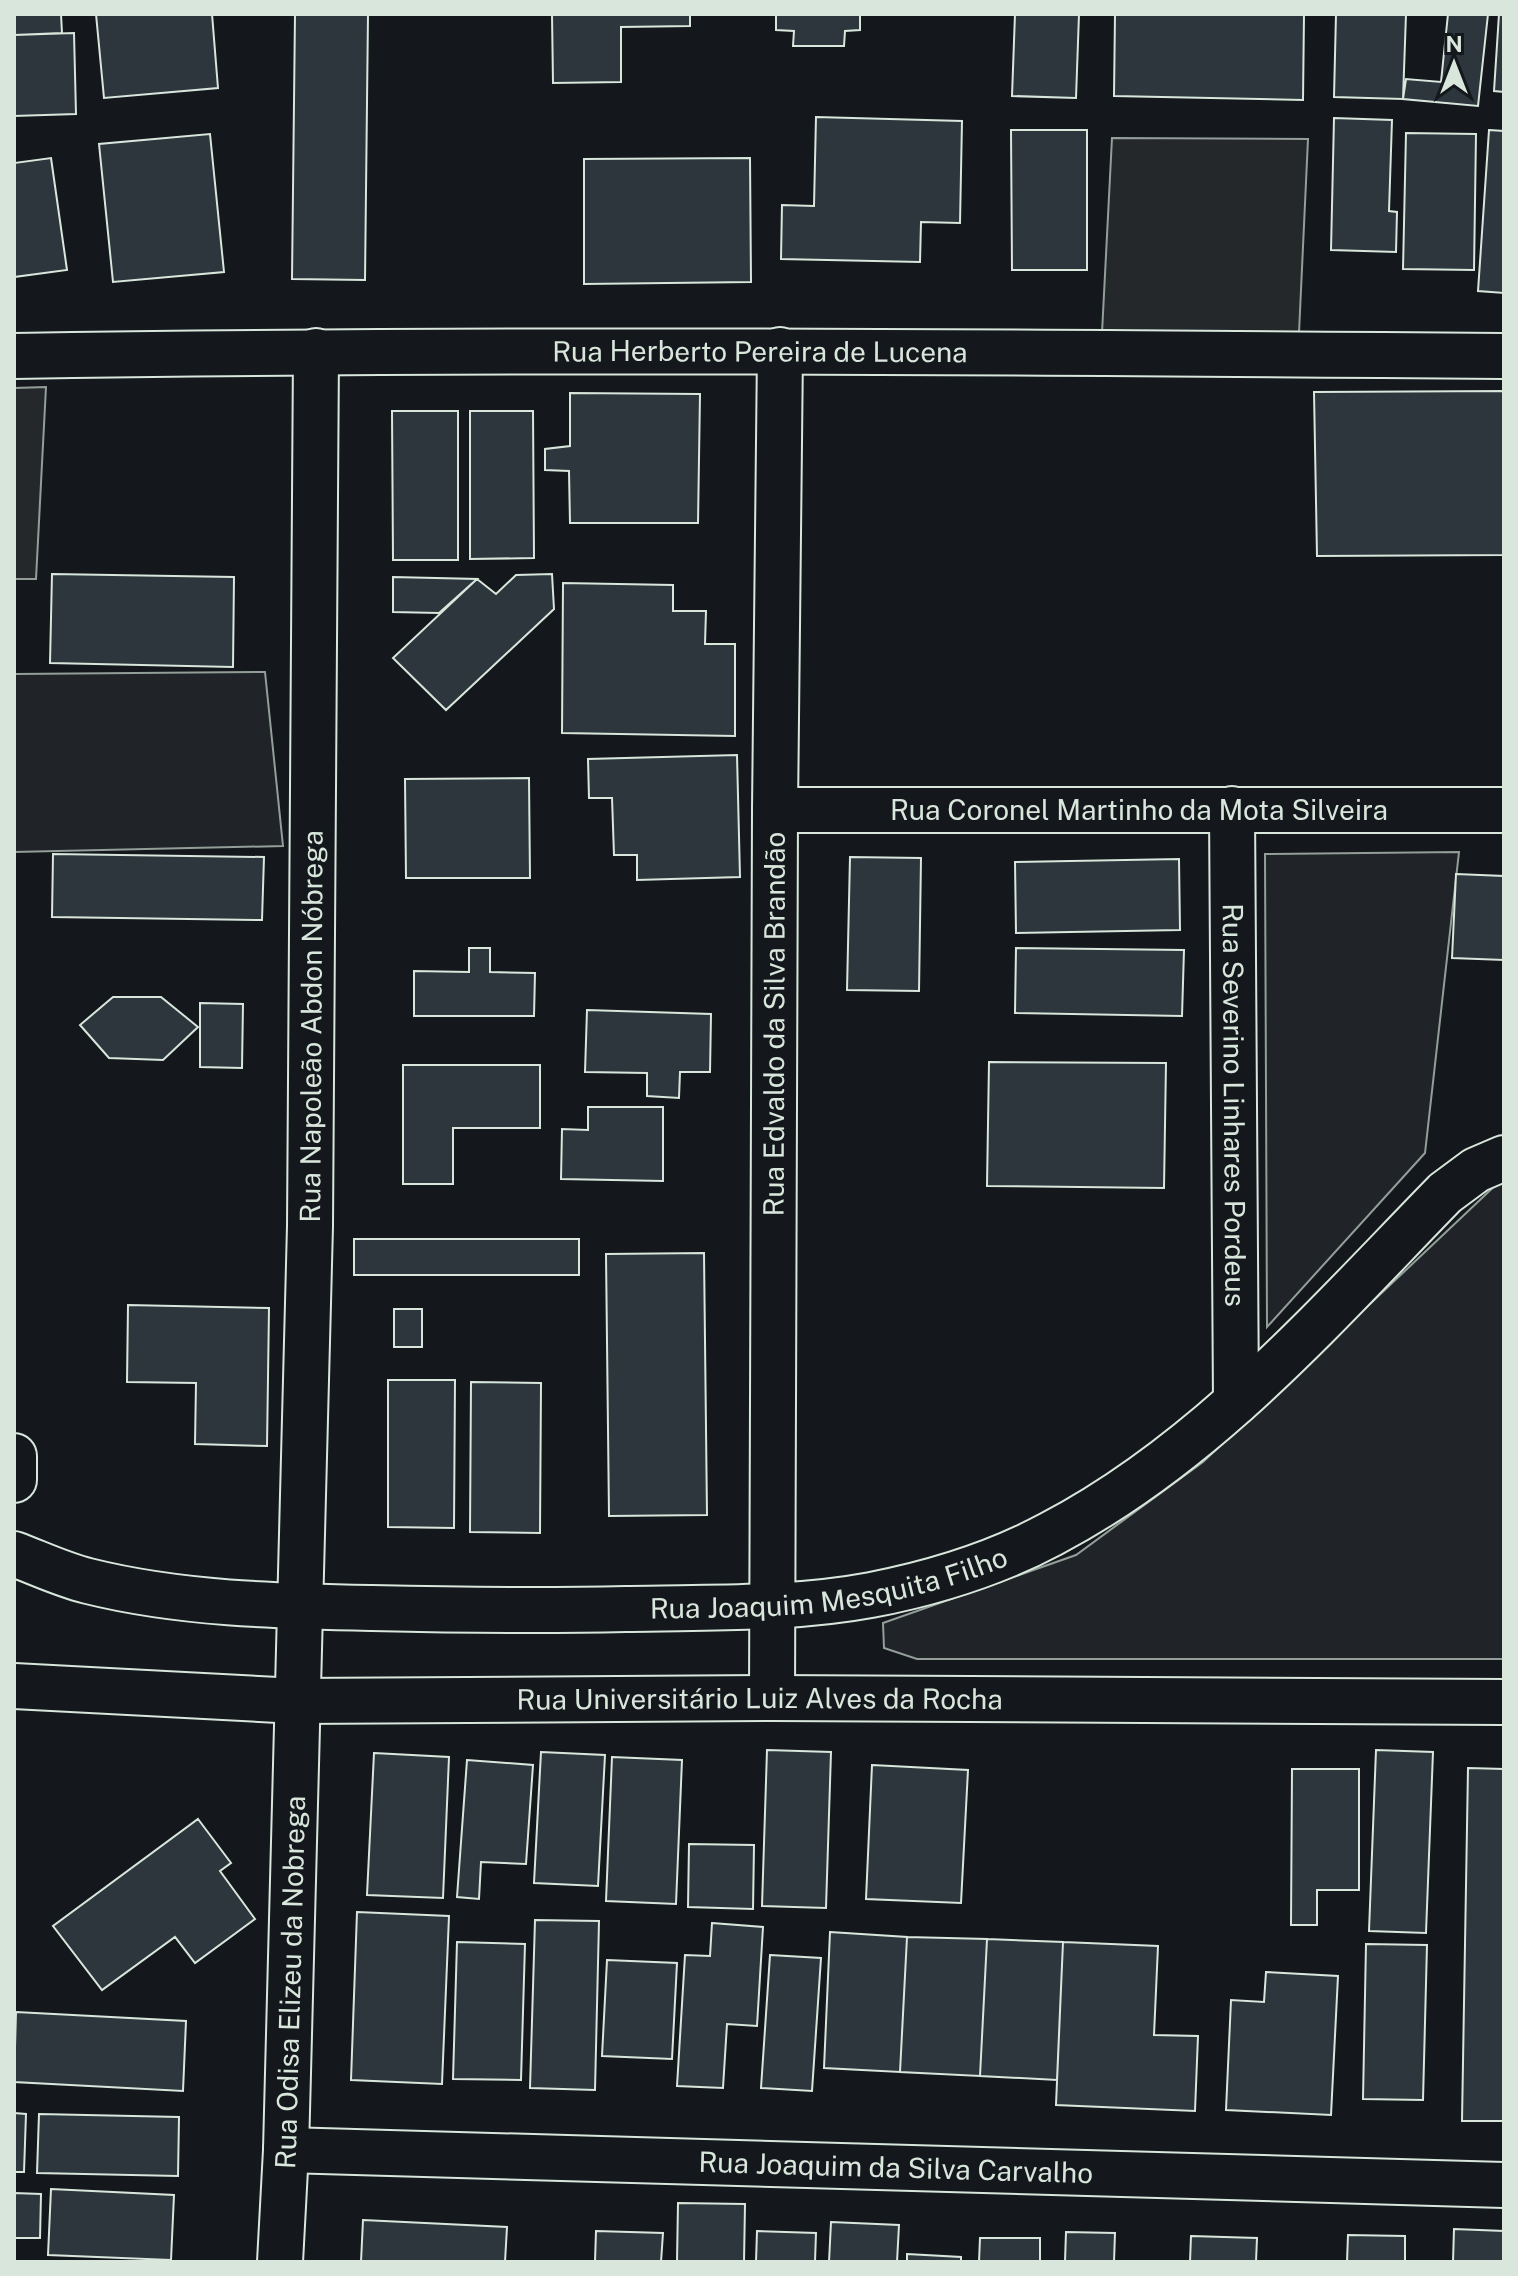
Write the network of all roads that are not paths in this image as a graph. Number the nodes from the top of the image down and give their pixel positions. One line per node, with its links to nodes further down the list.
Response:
1 (780, 350): 2 (street, Rua Herberto Pereira de Lucena); 4 (street, Rua Herberto Pereira de Lucena); 6 (street, Rua Edvaldo da Silva Brandão)
2 (316, 351): 3 (street, Rua Herberto Pereira de Lucena); 14 (street, Rua Napoleão Abdon Nóbrega)
3 (14, 356)
4 (1504, 356)
5 (1232, 809): 6 (street, Rua Coronel Martinho da Mota Silveira); 7 (street, Rua Coronel Martinho da Mota Silveira); 9 (street, Rua Severino Linhares Pordeus)
6 (775, 810): 13 (street, Rua Edvaldo da Silva Brandão)
7 (1504, 810)
8 (1504, 1158): 9 (street, Rua Joaquim Mesquita Filho)
9 (1236, 1402): 13 (street, Rua Joaquim Mesquita Filho)
10 (14, 1456): 11 (street)
11 (14, 1480)
12 (14, 1554): 14 (street, Rua Joaquim Mesquita Filho)
13 (771, 1606): 14 (street, Rua Joaquim Mesquita Filho); 16 (street, Rua Edvaldo da Silva Brandão)
14 (302, 1607): 17 (street, Rua Napoleão Abdon Nóbrega)
15 (14, 1686): 17 (street, Rua Universitário Luiz Alves da Rocha)
16 (772, 1698): 17 (street, Rua Universitário Luiz Alves da Rocha); 18 (street, Rua Universitário Luiz Alves da Rocha)
17 (297, 1701): 19 (street, Rua Odisa Elizeu da Nobrega)
18 (1504, 1702)
19 (286, 2150): 20 (street, Rua Joaquim da Silva Carvalho); 21 (street, Rua Odisa Elizeu da Nobrega)
20 (1504, 2185)
21 (280, 2262)

